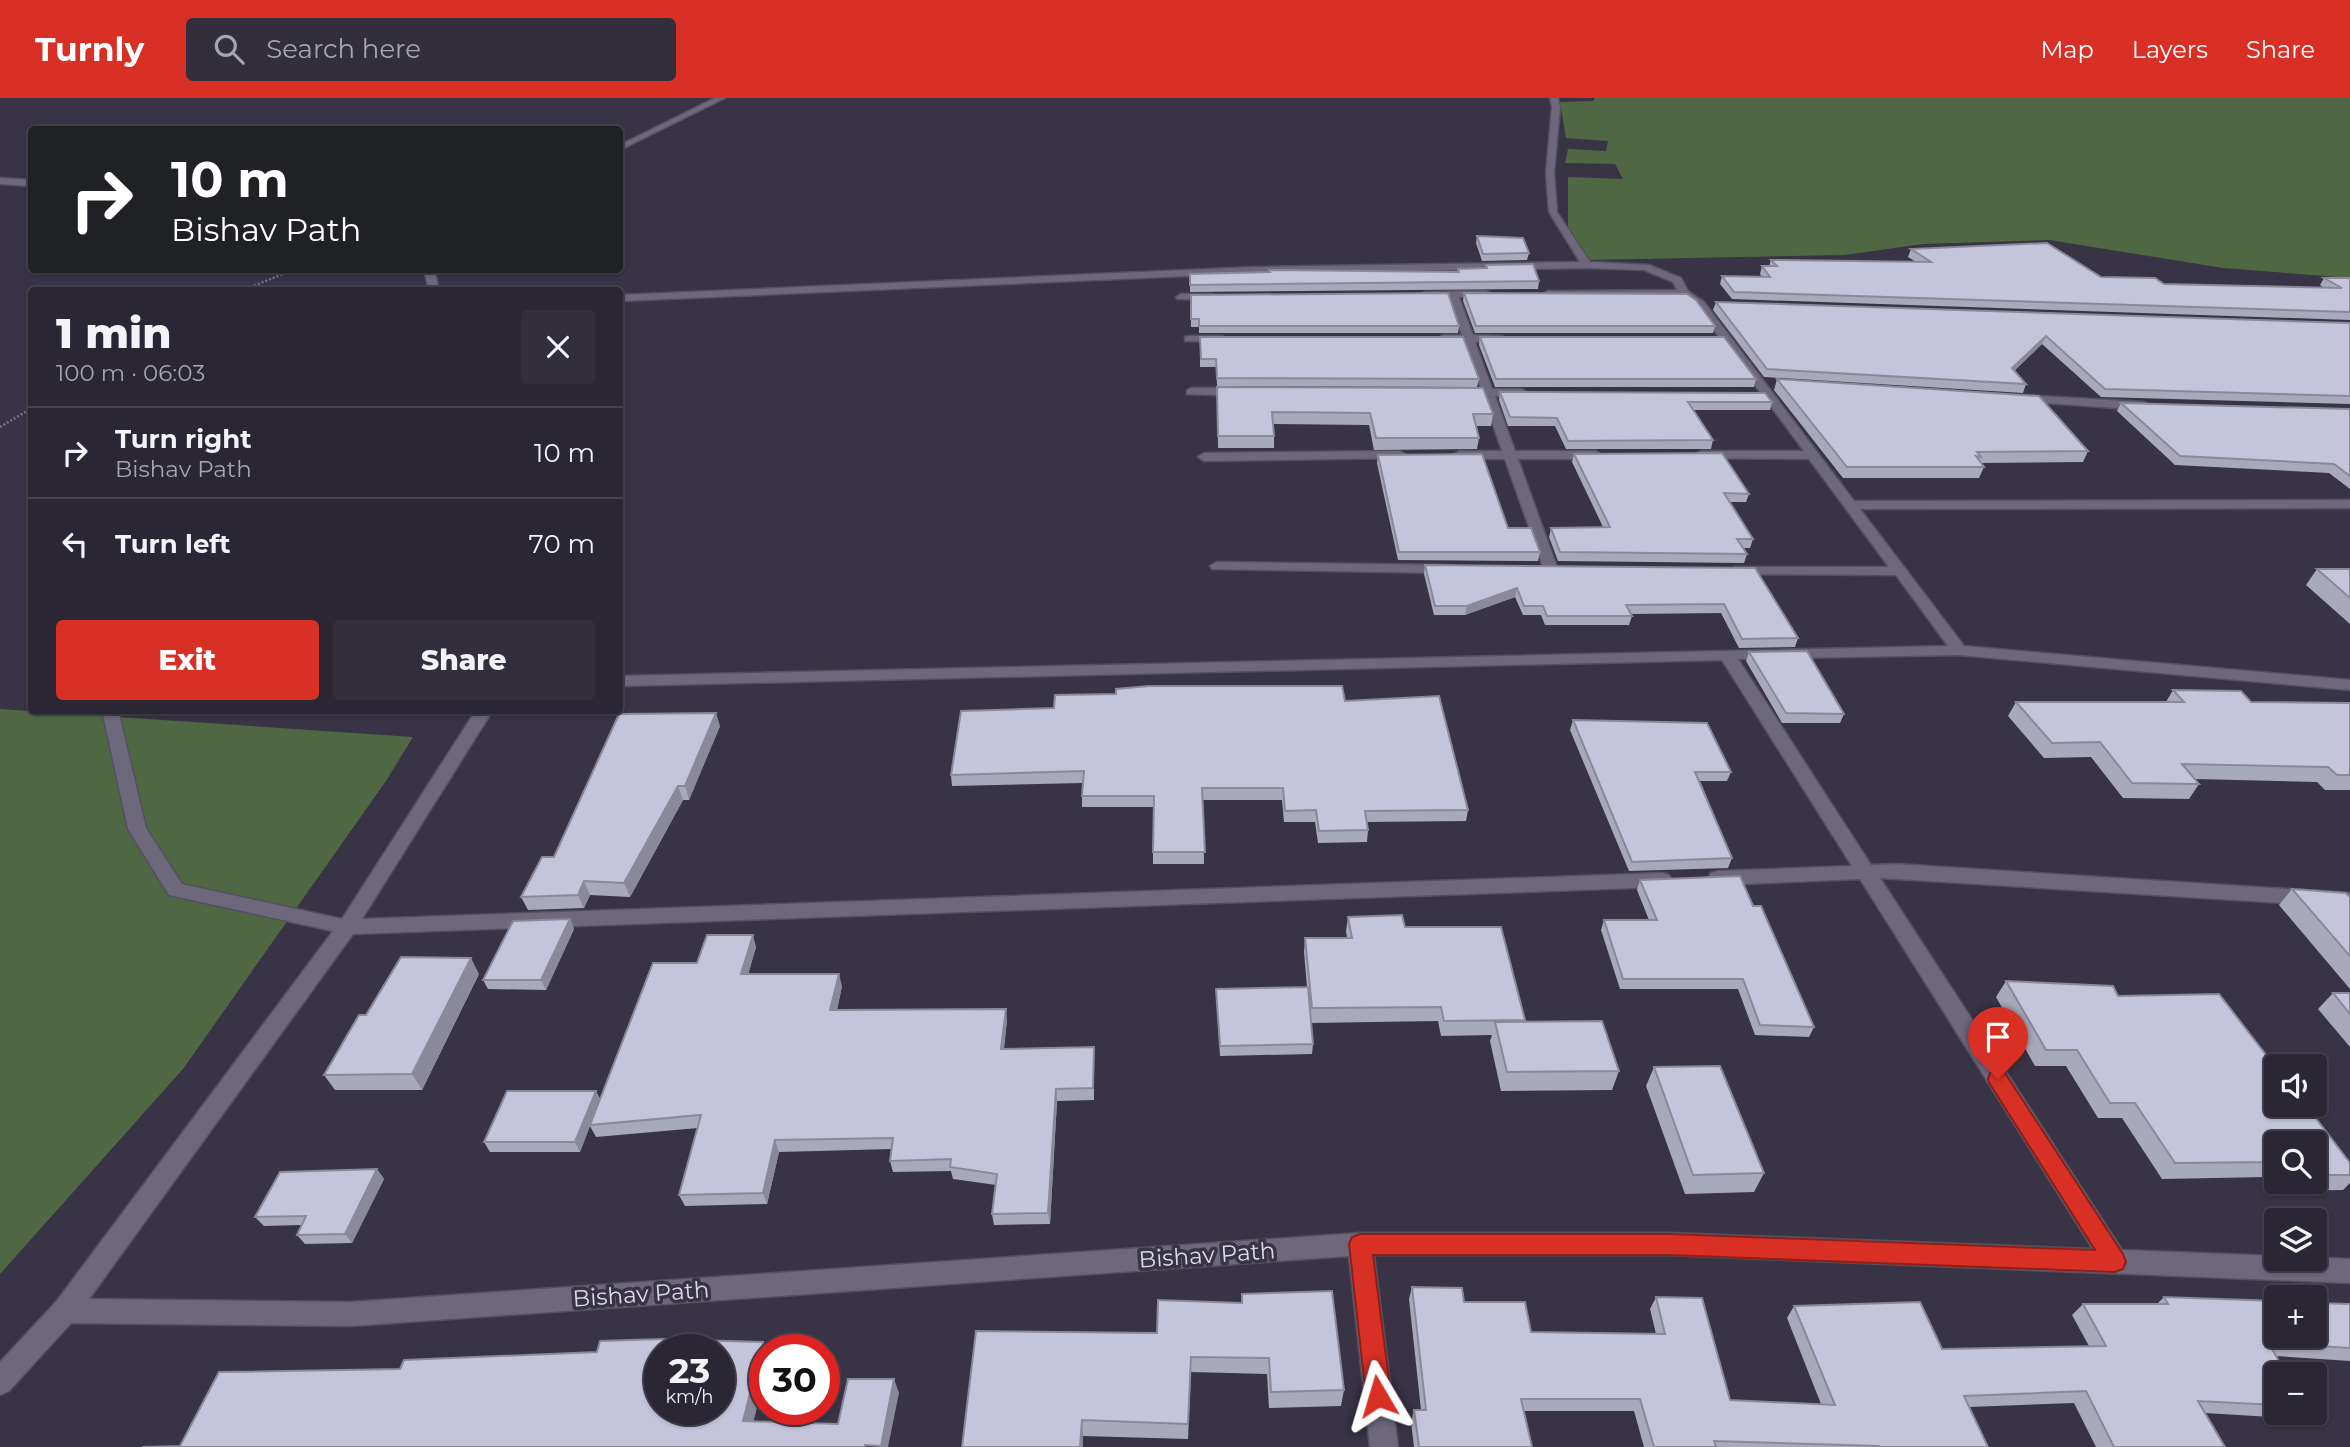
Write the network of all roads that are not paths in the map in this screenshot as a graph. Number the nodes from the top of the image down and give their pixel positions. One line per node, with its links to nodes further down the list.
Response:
1 (721, 98): 3 (street)
2 (1554, 98): 6 (street)
3 (623, 147)
4 (0, 181): 5 (street)
5 (28, 183)
6 (1587, 265): 7 (street); 14 (street)
7 (1684, 293): 9 (street); 32 (street)
8 (1493, 294): 11 (street)
9 (1534, 294)
10 (1412, 295): 11 (street)
11 (1452, 295): 16 (street)
12 (1181, 297): 13 (street)
13 (1222, 297)
14 (623, 298)
15 (1426, 338): 16 (street)
16 (1468, 338): 19 (street); 23 (street)
17 (1189, 339): 18 (street)
18 (1231, 339)
19 (1509, 339)
20 (1191, 392): 21 (street)
21 (1259, 392)
22 (1447, 393): 23 (street)
23 (1488, 393): 24 (street); 27 (street)
24 (1530, 393)
25 (2010, 398): 26 (street)
26 (2163, 406)
27 (1510, 454): 29 (street); 30 (street); 38 (street)
28 (1412, 455): 33 (street)
29 (1440, 455)
30 (1606, 455)
31 (1689, 455): 32 (street)
32 (1813, 455): 35 (street)
33 (1203, 457)
34 (2350, 504): 35 (street)
35 (1850, 505): 40 (street)
36 (1217, 566): 37 (street)
37 (1468, 569)
38 (1551, 570)
39 (1718, 570): 40 (street)
40 (1900, 571): 41 (street)
41 (1959, 650): 42 (street); 44 (street)
42 (1727, 655): 43 (street); 47 (street)
43 (623, 681)
44 (2350, 685)
45 (111, 714): 49 (street)
46 (482, 714): 49 (street)
47 (1866, 873): 48 (street); 49 (street); 51 (street)
48 (2350, 900)
49 (347, 927): 53 (street)
50 (1360, 1244): 51 (street, Bishav Path); 53 (street, Bishav Path); 55 (street)
51 (2115, 1262): 52 (street, Bishav Path)
52 (2350, 1271)
53 (65, 1311): 54 (street)
54 (0, 1382)
55 (1384, 1447)

